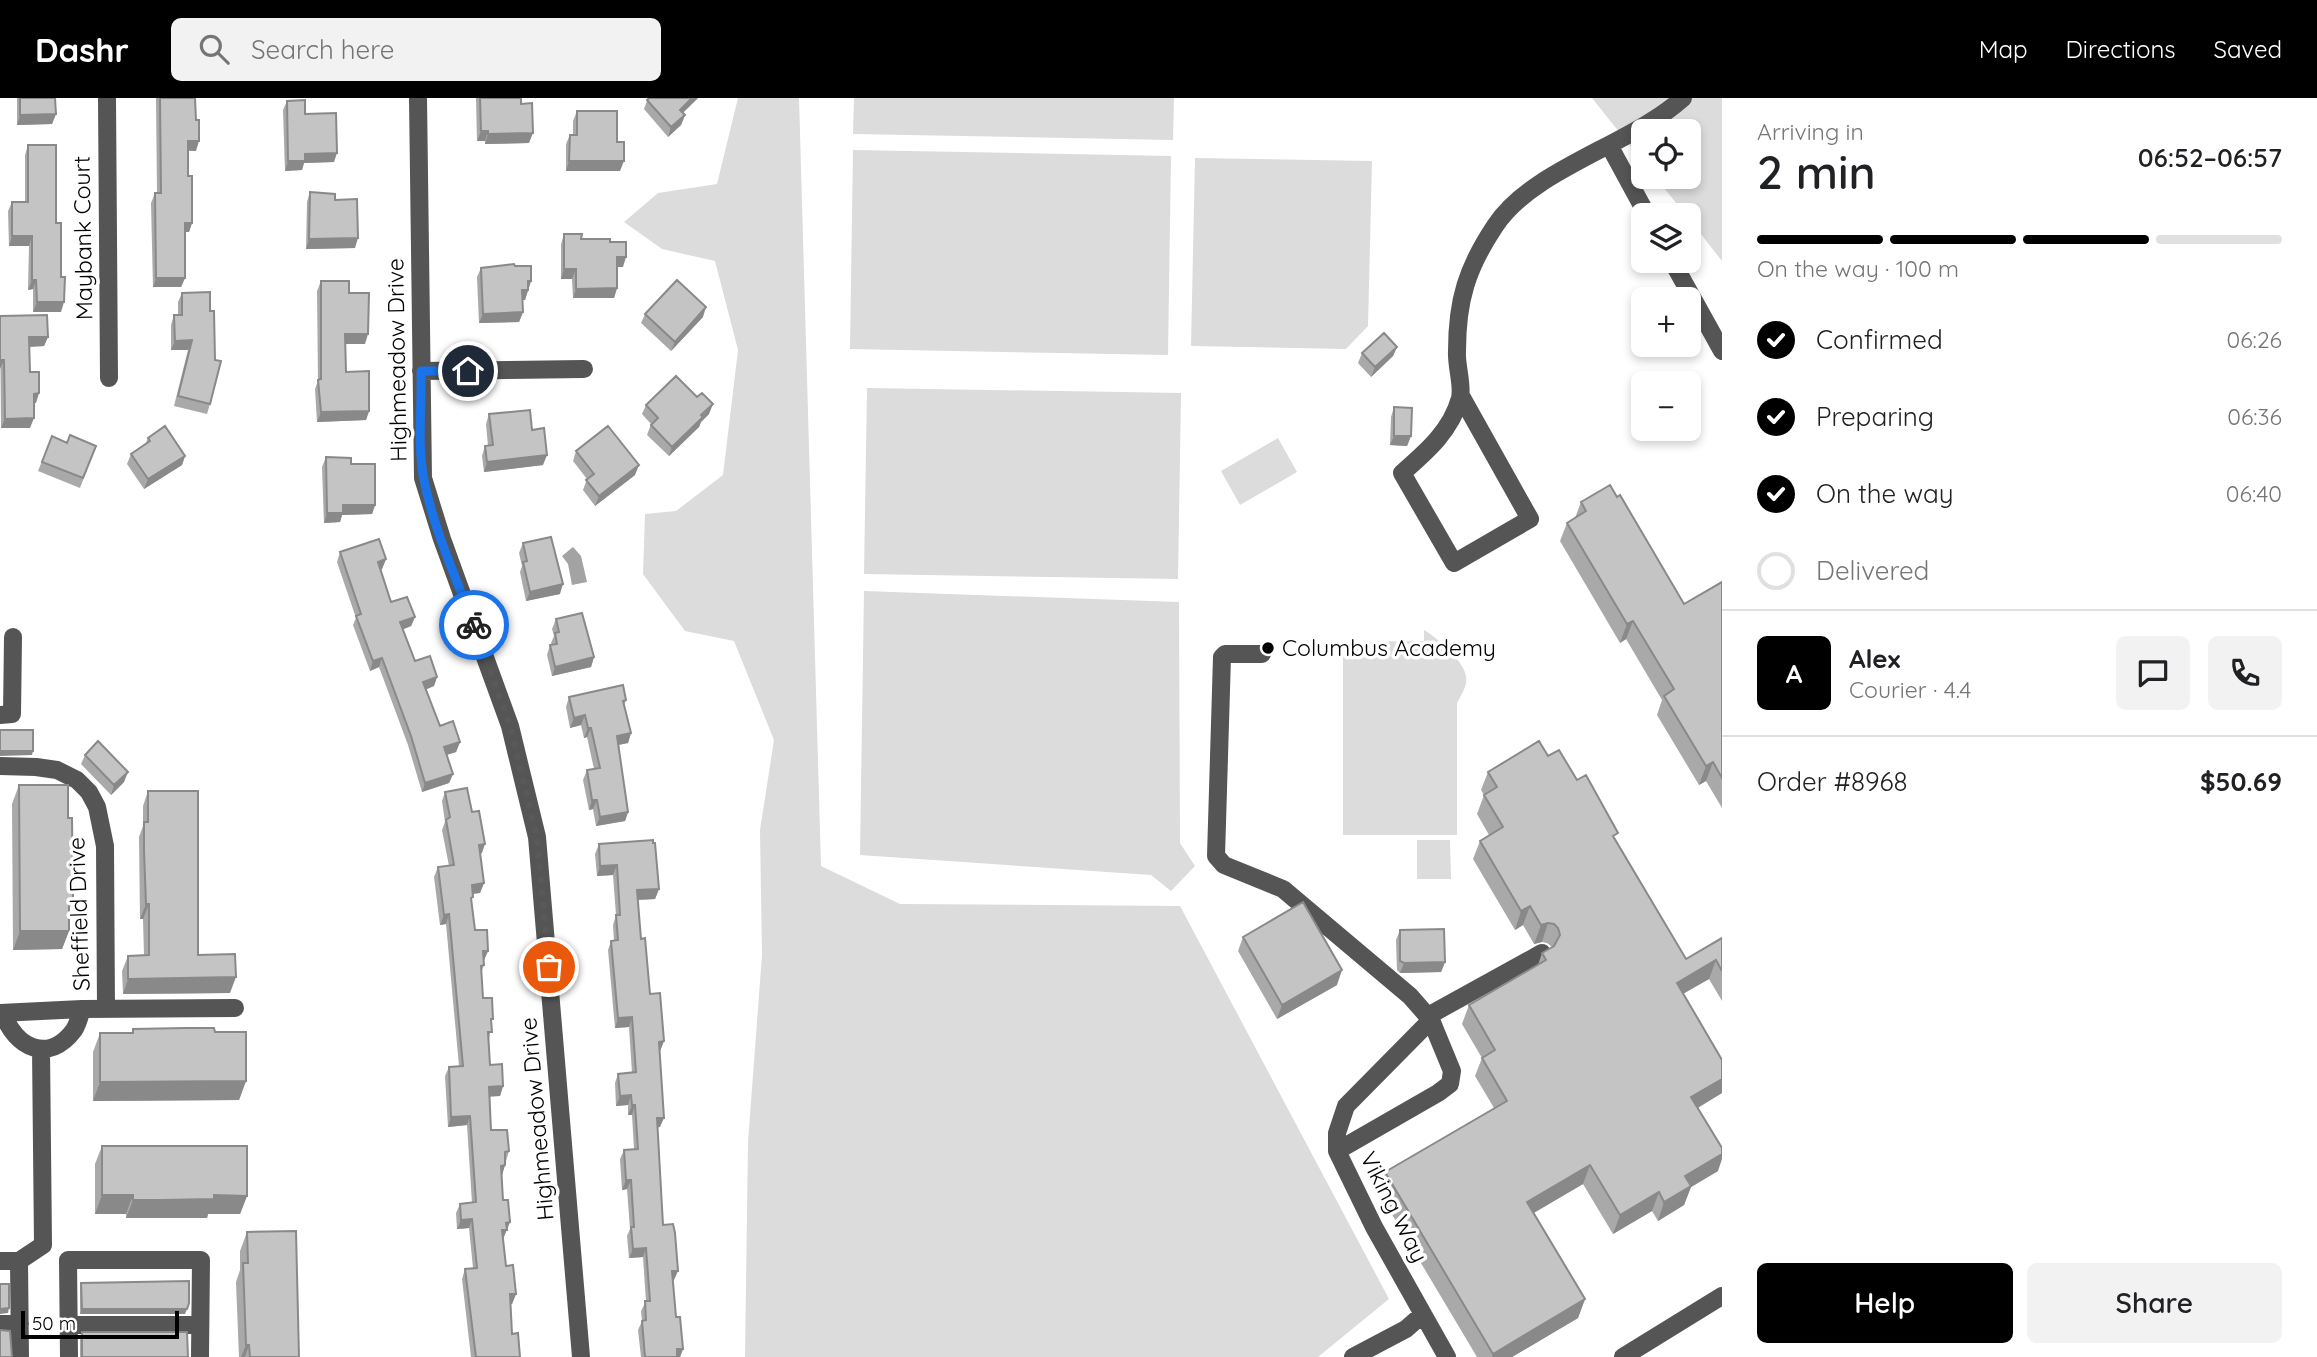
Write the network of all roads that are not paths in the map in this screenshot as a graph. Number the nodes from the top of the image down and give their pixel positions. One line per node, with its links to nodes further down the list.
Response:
1 (107, 98): 10 (street, Maybank Court)
2 (418, 98): 9 (street, Highmeadow Drive)
3 (1683, 98): 4 (street)
4 (1609, 145): 5 (street); 11 (street)
5 (1640, 203)
6 (1679, 273): 7 (street)
7 (1722, 351)
8 (584, 369): 9 (street)
9 (421, 371): 37 (street, Highmeadow Drive)
10 (109, 378)
11 (1461, 396): 11 (street)
12 (13, 637): 14 (street)
13 (1262, 654): 21 (street)
14 (0, 715)
15 (0, 766): 19 (street, Sheffield Drive)
16 (1542, 953): 21 (street, Viking Way)
17 (235, 1008): 19 (street)
18 (82, 1009): 19 (street); 20 (street); 22 (street)
19 (106, 1009)
20 (1, 1013): 22 (street)
21 (1430, 1018): 23 (street, Viking Way); 23 (street)
22 (41, 1049): 24 (street)
23 (1338, 1150): 29 (street, Viking Way)
24 (43, 1245): 25 (street); 27 (street)
25 (68, 1260): 32 (street); 33 (street)
26 (0, 1261): 27 (street)
27 (19, 1261): 31 (street)
28 (1722, 1296): 40 (street)
29 (1423, 1314): 38 (street); 39 (street, Viking Way)
30 (0, 1324): 31 (street)
31 (20, 1324): 34 (street)
32 (69, 1325): 33 (street); 35 (street)
33 (200, 1325): 36 (street)
34 (20, 1357)
35 (69, 1357)
36 (200, 1357)
37 (581, 1357)
38 (1353, 1357)
39 (1447, 1357)
40 (1623, 1357)

